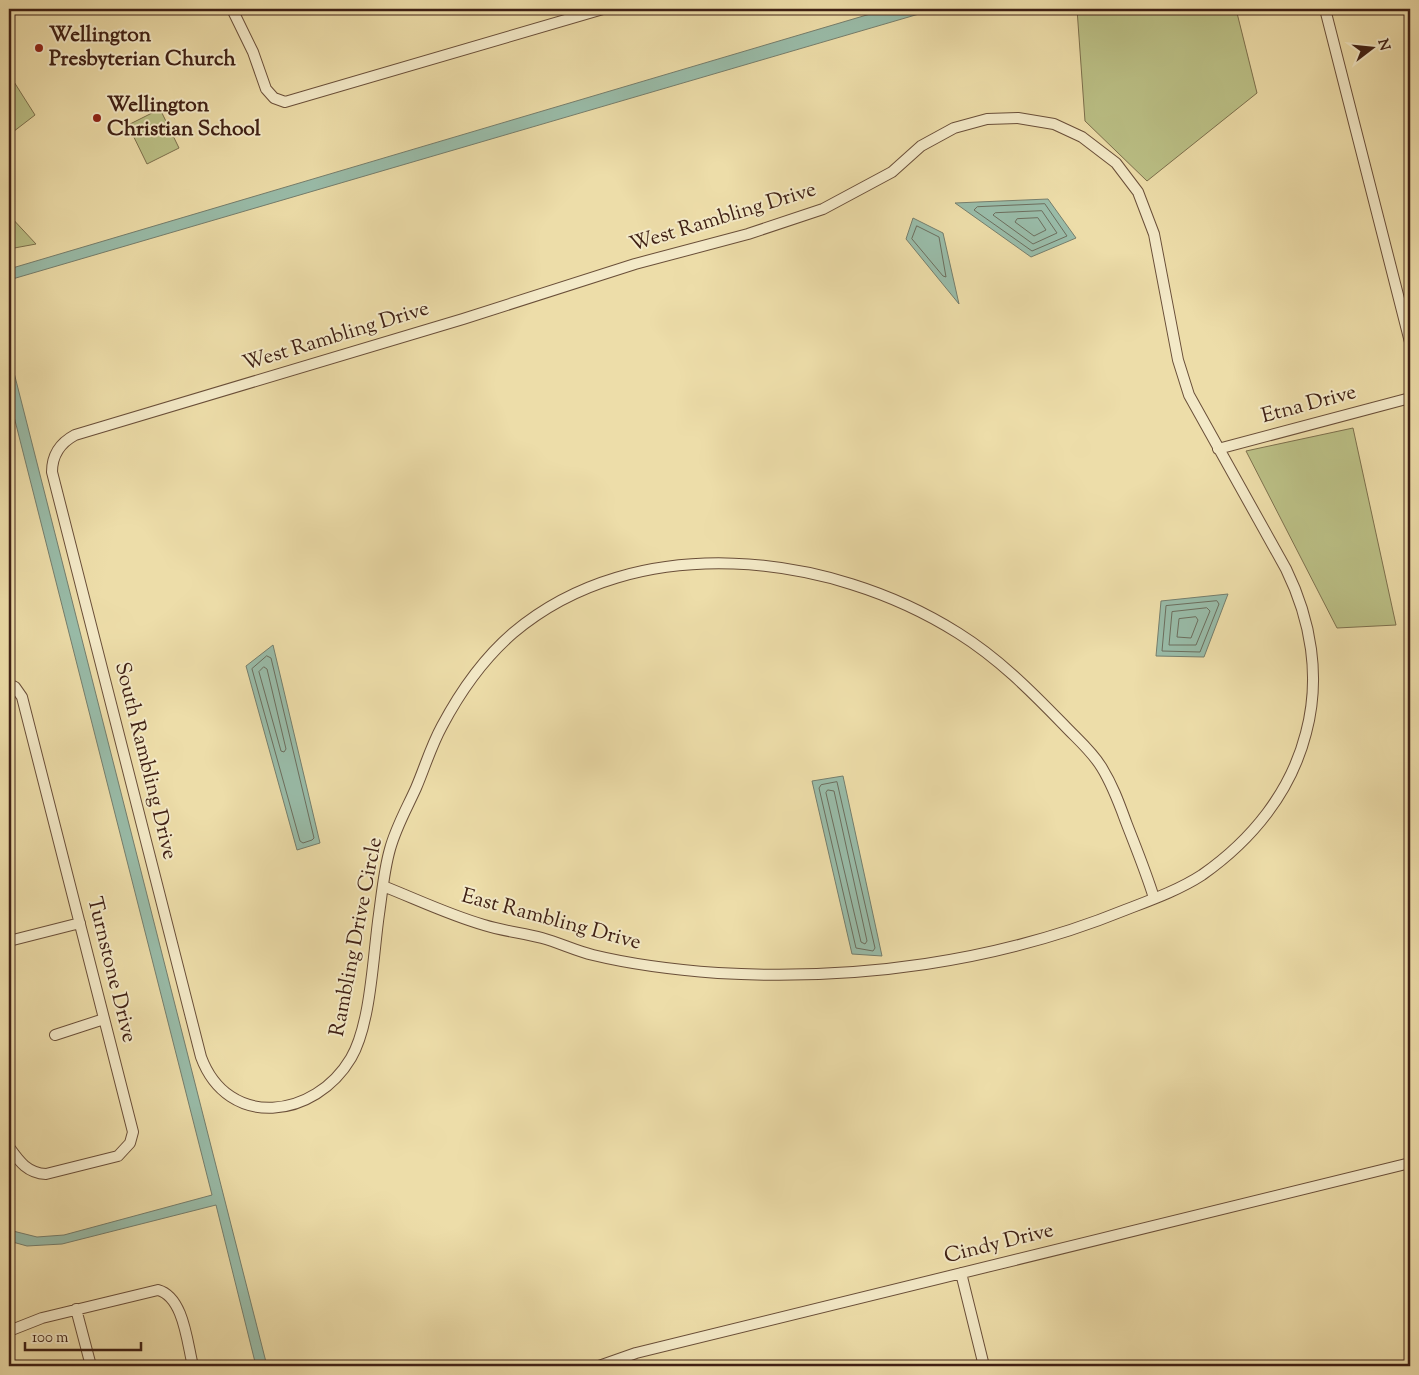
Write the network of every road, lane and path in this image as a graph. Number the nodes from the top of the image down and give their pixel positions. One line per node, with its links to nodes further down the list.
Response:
1 (232, 9): 2 (street)
2 (603, 9)
3 (1325, 9): 4 (street)
4 (1410, 342)
5 (1410, 398): 7 (street, Etna Drive)
6 (82, 433): 7 (street, West Rambling Drive); 15 (street, South Rambling Drive)
7 (1218, 449): 10 (street, East Rambling Drive)
8 (10, 684): 11 (street, Turnstone Drive)
9 (383, 886): 10 (street, East Rambling Drive); 10 (street, Rambling Drive Circle); 15 (street, Rambling Drive Circle)
10 (1154, 898)
11 (80, 923): 12 (street); 13 (street, Turnstone Drive)
12 (9, 941)
13 (104, 1019): 14 (street); 16 (street, Turnstone Drive)
14 (55, 1035)
15 (235, 1100)
16 (12, 1151)
17 (1410, 1163): 18 (street, Cindy Drive)
18 (961, 1273): 23 (street, Cindy Drive); 24 (street)
19 (76, 1309): 20 (street); 21 (street); 22 (street)
20 (9, 1331)
21 (91, 1366)
22 (193, 1366)
23 (599, 1366)
24 (984, 1366)

